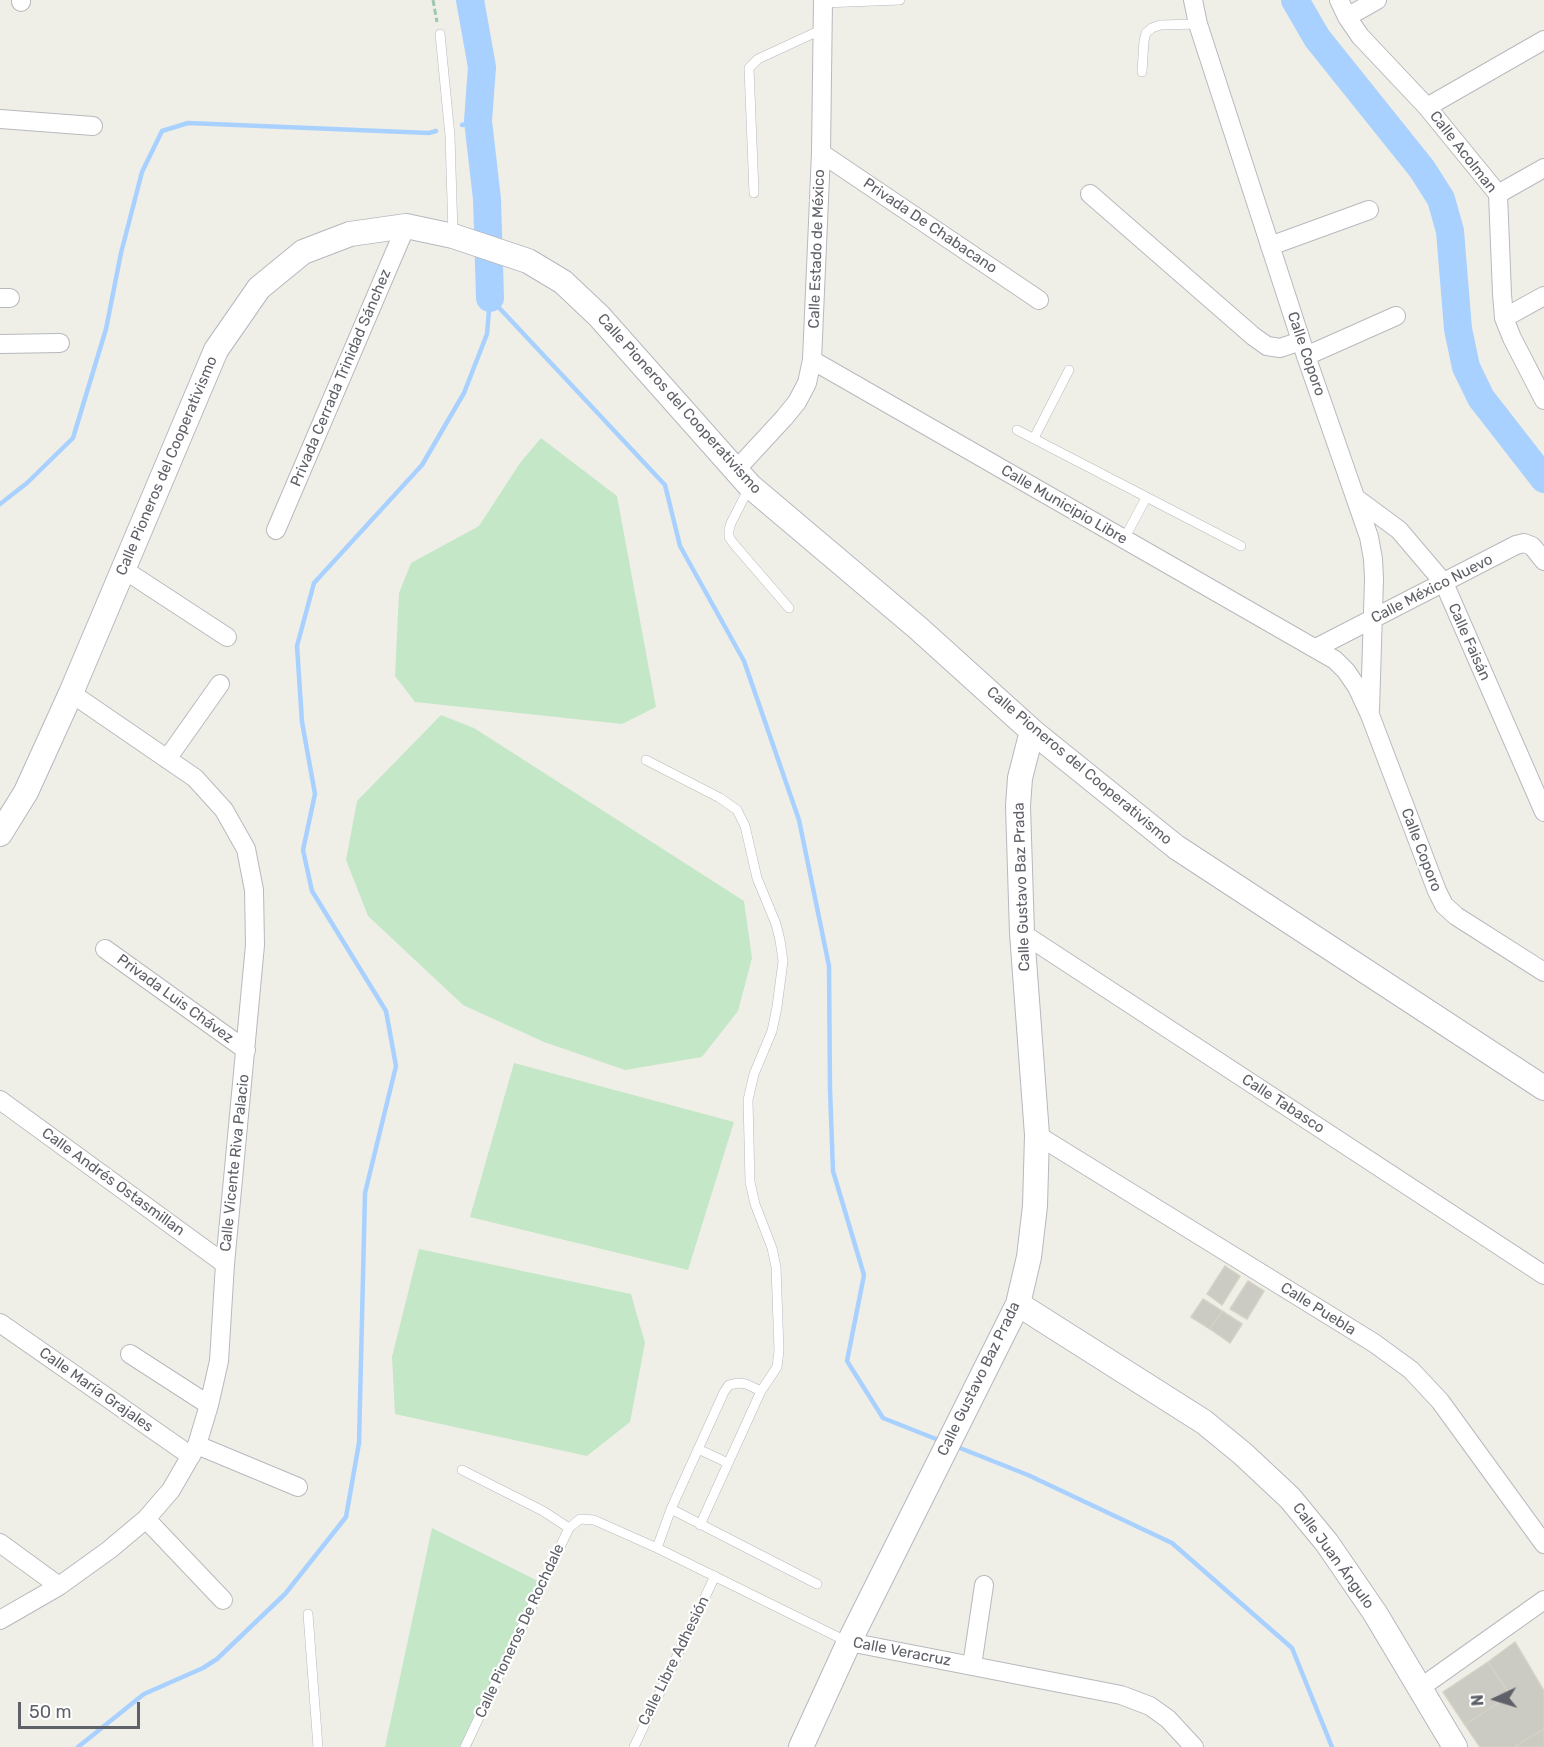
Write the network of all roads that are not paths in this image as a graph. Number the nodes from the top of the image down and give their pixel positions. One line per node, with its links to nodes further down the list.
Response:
1 (900, 0): 4 (lane)
2 (1193, 0): 6 (street, Calle Coporo)
3 (1377, 0): 5 (street)
4 (823, 2): 7 (street, Calle Estado de México)
5 (1343, 8): 11 (street, Calle Acolman)
6 (1198, 24): 10 (lane); 22 (street, Calle Coporo)
7 (823, 29): 14 (street, Calle Estado de México); 16 (lane)
8 (440, 34): 21 (lane)
9 (1544, 40): 11 (street)
10 (1142, 72)
11 (1427, 107): 17 (street, Calle Acolman)
12 (0, 119): 13 (street)
13 (93, 126)
14 (821, 153): 24 (street, Privada De Chabacano); 30 (street, Calle Estado de México)
15 (1544, 168): 17 (street)
16 (754, 194)
17 (1498, 194): 26 (street, Calle Acolman)
18 (1090, 195): 29 (street)
19 (1369, 210): 22 (street)
20 (405, 226): 21 (street, Calle Pioneros del Cooperativismo); 38 (street, Privada Cerrada Trinidad Sánchez); 42 (street, Calle Pioneros del Cooperativismo)
21 (460, 239): 35 (street, Calle Pioneros del Cooperativismo)
22 (1270, 246): 29 (street, Calle Coporo)
23 (1544, 296): 26 (street)
24 (1039, 300)
25 (1396, 316): 29 (street)
26 (1504, 318): 32 (street, Calle Acolman)
27 (60, 343): 28 (street)
28 (0, 344)
29 (1303, 349): 37 (street, Calle Coporo)
30 (812, 360): 35 (street, Calle Estado de México); 39 (street, Calle Municipio Libre)
31 (1069, 370): 34 (lane)
32 (1544, 400)
33 (1017, 429): 34 (lane)
34 (1034, 438): 36 (lane)
35 (743, 479): 44 (lane); 51 (street, Calle Pioneros del Cooperativismo)
36 (1146, 498): 39 (lane); 40 (lane)
37 (1357, 499): 43 (street, Calle Faisán); 45 (street, Calle Coporo)
38 (276, 530)
39 (1124, 539): 47 (street, Calle Municipio Libre)
40 (1241, 546)
41 (1544, 561): 43 (street, Calle México Nuevo)
42 (123, 569): 46 (street); 49 (street, Calle Pioneros del Cooperativismo)
43 (1444, 583): 45 (street, Calle México Nuevo); 54 (street, Calle Faisán)
44 (789, 608)
45 (1372, 620): 47 (street, Calle México Nuevo); 50 (street, Calle Coporo)
46 (227, 637)
47 (1316, 648): 50 (street, Calle Coporo)
48 (220, 684): 52 (street)
49 (71, 693): 52 (street, Calle Vicente Riva Palacio); 55 (street, Calle Pioneros del Cooperativismo)
50 (1370, 715): 58 (street, Calle Coporo)
51 (1032, 731): 56 (street, Calle Gustavo Baz Prada); 60 (street, Calle Pioneros del Cooperativismo)
52 (167, 759): 59 (street, Calle Vicente Riva Palacio)
53 (646, 760): 68 (lane)
54 (1544, 812)
55 (0, 834)
56 (1022, 933): 62 (street, Calle Gustavo Baz Prada); 64 (street, Calle Tabasco)
57 (105, 949): 59 (street, Privada Luis Chávez)
58 (1544, 972)
59 (246, 1050): 63 (street, Calle Vicente Riva Palacio)
60 (1544, 1088)
61 (0, 1100): 63 (street, Calle Andrés Ostasmillan)
62 (1037, 1135): 65 (street, Calle Gustavo Baz Prada); 81 (street, Calle Puebla)
63 (225, 1264): 69 (street, Calle Vicente Riva Palacio)
64 (1544, 1275)
65 (1018, 1304): 91 (street, Calle Gustavo Baz Prada); 93 (street, Calle Juan Ángulo)
66 (0, 1323): 71 (street, Calle María Grajales)
67 (130, 1354): 69 (street)
68 (761, 1391): 70 (lane); 72 (lane)
69 (209, 1405): 71 (street, Calle Vicente Riva Palacio)
70 (698, 1449): 72 (lane); 75 (lane)
71 (194, 1450): 74 (street, Calle María Grajales); 76 (street, Calle Vicente Riva Palacio)
72 (728, 1463): 78 (lane)
73 (462, 1470): 79 (lane)
74 (298, 1487)
75 (671, 1509): 78 (lane); 82 (lane)
76 (146, 1519): 86 (street, Calle Vicente Riva Palacio); 87 (street)
77 (580, 1519): 79 (lane, Calle Pioneros De Rochdale); 82 (lane, Calle Veracruz)
78 (700, 1525): 84 (lane)
79 (569, 1528): 95 (lane, Calle Pioneros De Rochdale)
80 (0, 1543): 86 (street)
81 (1544, 1544)
82 (657, 1548): 83 (lane, Calle Veracruz)
83 (715, 1576): 91 (lane, Calle Veracruz); 96 (lane, Calle Libre Adhesión)
84 (817, 1584)
85 (984, 1585): 92 (street)
86 (59, 1586): 90 (street, Calle Vicente Riva Palacio)
87 (224, 1600)
88 (1544, 1600): 93 (street)
89 (308, 1614): 94 (lane)
90 (0, 1620)
91 (849, 1642): 92 (street, Calle Veracruz); 97 (street, Calle Gustavo Baz Prada)
92 (972, 1666): 98 (street, Calle Veracruz)
93 (1420, 1688): 99 (street, Calle Juan Ángulo)
94 (318, 1747)
95 (465, 1747)
96 (634, 1747)
97 (801, 1747)
98 (1194, 1747)
99 (1455, 1747)

